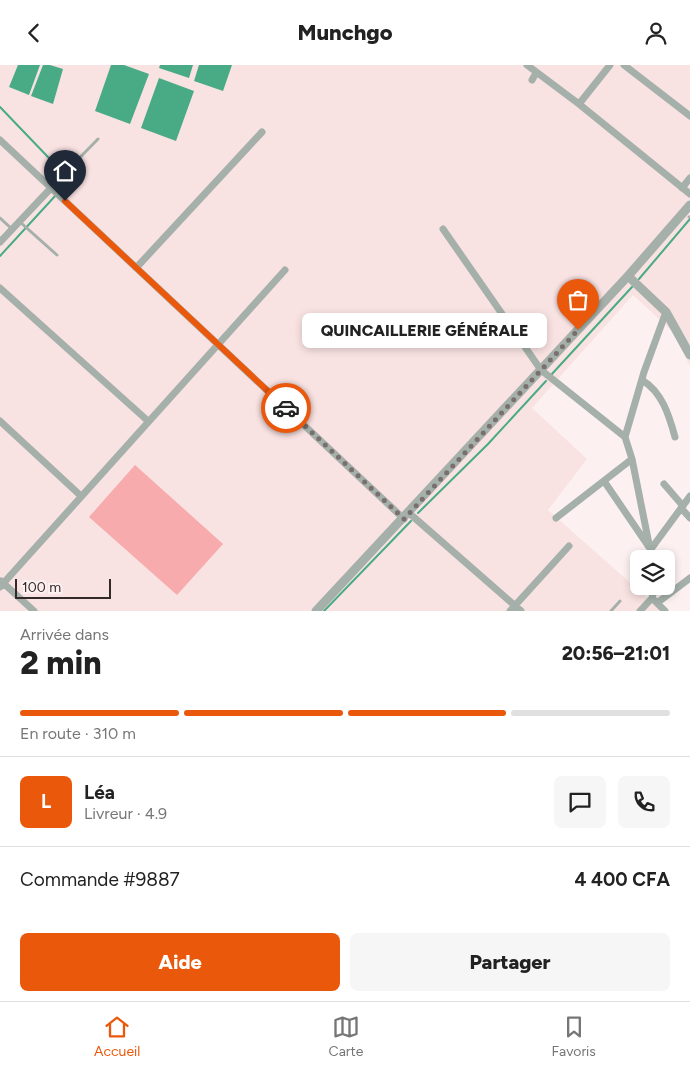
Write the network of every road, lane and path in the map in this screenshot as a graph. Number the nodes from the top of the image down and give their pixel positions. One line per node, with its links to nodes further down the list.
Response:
1 (527, 65): 4 (street)
2 (610, 65): 6 (street)
3 (624, 65): 7 (street)
4 (536, 73): 5 (street); 6 (street)
5 (532, 80)
6 (578, 104): 13 (street)
7 (690, 116)
8 (262, 132): 23 (street)
9 (98, 139): 12 (lane)
10 (0, 140): 12 (street)
11 (690, 179): 13 (street)
12 (53, 185): 18 (street); 23 (street)
13 (682, 188): 14 (street)
14 (690, 194)
15 (690, 205): 16 (street)
16 (687, 216): 25 (street)
17 (0, 218): 20 (lane)
18 (21, 223): 20 (street); 22 (lane)
19 (443, 229): 30 (street)
20 (12, 230): 21 (street)
21 (0, 242)
22 (57, 255)
23 (136, 268): 28 (street)
24 (285, 270): 28 (street)
25 (628, 276): 27 (street); 30 (street)
26 (0, 287): 33 (street)
27 (666, 312): 29 (street); 31 (street)
28 (218, 344): 33 (street); 42 (street)
29 (690, 355)
30 (541, 371): 34 (street); 42 (street)
31 (642, 380): 34 (street); 35 (street)
32 (0, 421): 39 (street)
33 (148, 421): 39 (street)
34 (625, 437): 36 (street)
35 (675, 437)
36 (632, 459): 37 (street); 46 (street)
37 (604, 481): 43 (street); 46 (street)
38 (664, 484): 41 (street)
39 (81, 496): 48 (street)
40 (690, 496): 41 (street)
41 (682, 507): 44 (street); 46 (street)
42 (406, 516): 52 (street); 54 (street)
43 (556, 518)
44 (690, 518)
45 (568, 546): 52 (street)
46 (651, 550)
47 (690, 578): 51 (street)
48 (1, 583): 53 (street)
49 (654, 595): 51 (street)
50 (620, 601): 55 (lane)
51 (654, 601): 56 (street); 57 (street)
52 (515, 609)
53 (34, 611)
54 (316, 611)
55 (611, 611)
56 (640, 611)
57 (665, 611)

